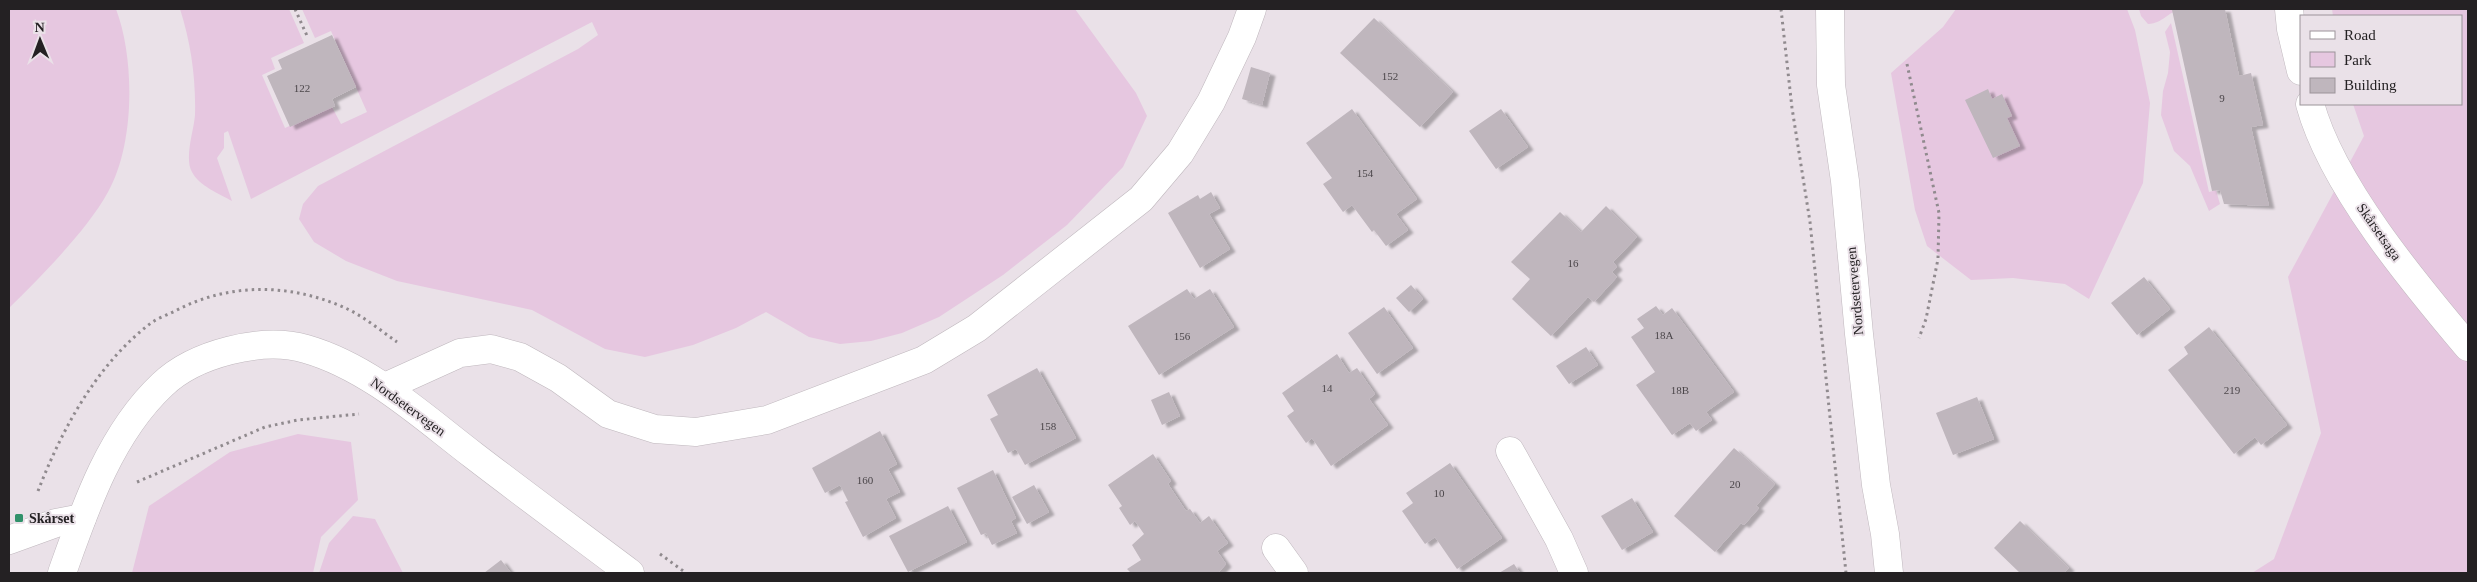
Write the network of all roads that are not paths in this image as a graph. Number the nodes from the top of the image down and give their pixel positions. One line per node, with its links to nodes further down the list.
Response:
1 (1252, 9): 7 (street)
2 (1830, 9): 16 (street, Nordsetervegen)
3 (2289, 9): 4 (street)
4 (2300, 67)
5 (2310, 105): 6 (street, Skårsetsaga)
6 (2468, 347)
7 (385, 387): 9 (street, Nordsetervegen); 13 (street, Nordsetervegen)
8 (1510, 451): 15 (street)
9 (82, 518): 10 (street); 12 (street, Nordsetervegen)
10 (15, 538)
11 (1276, 548): 14 (street)
12 (62, 573)
13 (630, 573)
14 (1294, 573)
15 (1574, 573)
16 (1889, 573)

